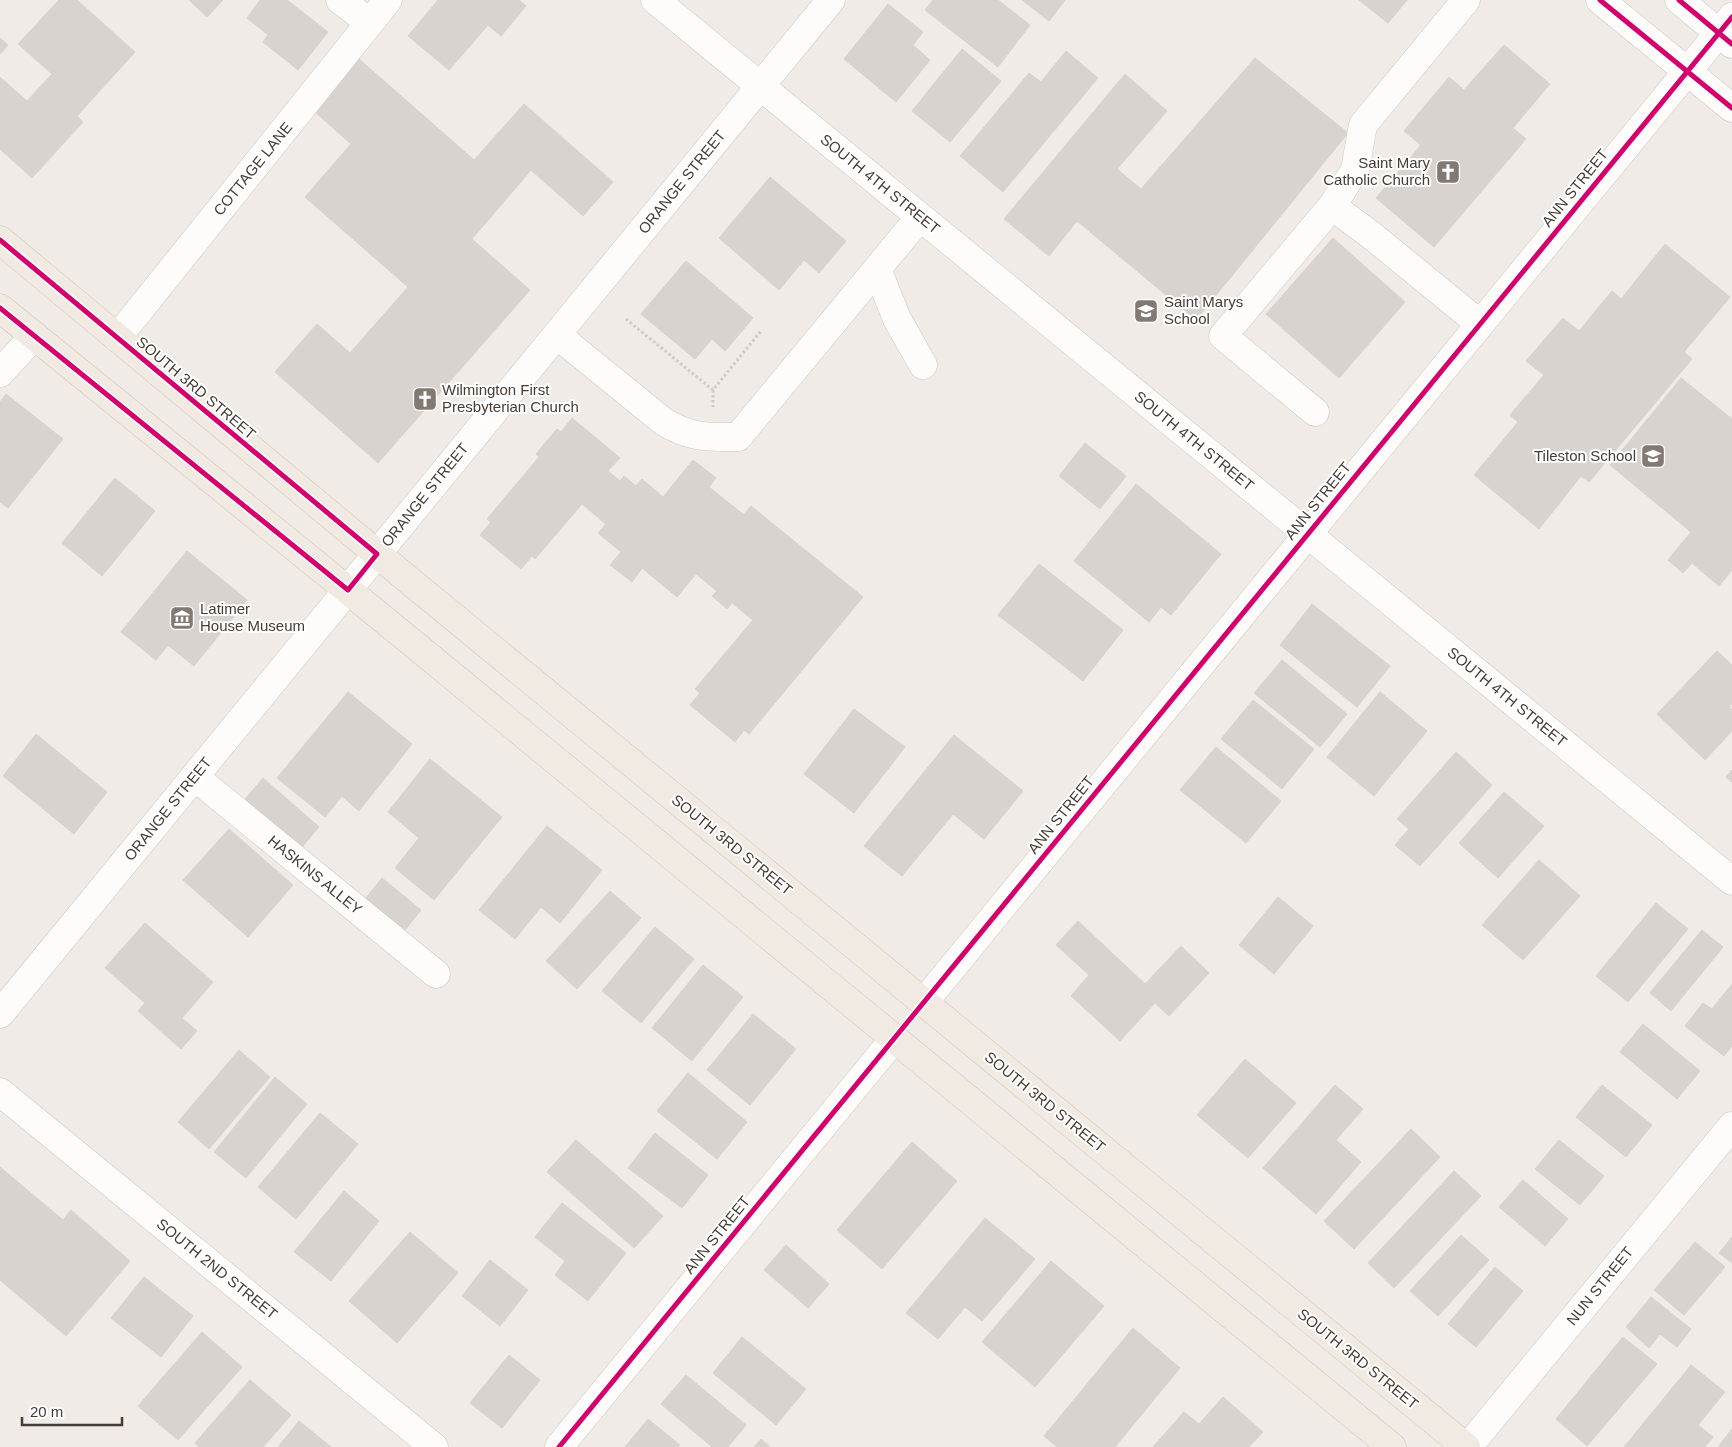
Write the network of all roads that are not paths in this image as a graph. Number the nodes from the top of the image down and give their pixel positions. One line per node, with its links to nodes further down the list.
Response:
1 (340, 0): 8 (street)
2 (388, 0): 8 (street, COTTAGE LANE)
3 (655, 0): 11 (street, SOUTH 4TH STREET)
4 (831, 0): 11 (street, ORANGE STREET)
5 (1466, 0): 13 (street)
6 (1600, 0): 10 (street)
7 (1679, 0): 9 (street)
8 (370, 23): 21 (street, COTTAGE LANE)
9 (1728, 31): 10 (street, ANN STREET)
10 (1687, 71): 12 (street); 18 (street, ANN STREET)
11 (760, 86): 14 (street, SOUTH 4TH STREET); 19 (street, ORANGE STREET)
12 (1732, 108)
13 (1332, 206): 18 (street); 24 (street)
14 (920, 217): 16 (street); 25 (street, SOUTH 4TH STREET)
15 (0, 240): 21 (main road, SOUTH 3RD STREET)
16 (877, 269): 19 (street); 22 (street)
17 (0, 308): 20 (main road)
18 (1480, 324): 25 (street, ANN STREET)
19 (557, 334): 26 (street, ORANGE STREET)
20 (34, 336): 23 (street); 27 (main road)
21 (117, 338): 26 (main road, SOUTH 3RD STREET)
22 (923, 364)
23 (0, 373)
24 (1315, 412)
25 (1308, 534): 29 (street, SOUTH 4TH STREET); 31 (street, ANN STREET)
26 (377, 554): 27 (street, ORANGE STREET); 31 (main road, SOUTH 3RD STREET)
27 (348, 590): 28 (street, ORANGE STREET); 33 (main road)
28 (195, 777): 30 (street, HASKINS ALLEY); 32 (street, ORANGE STREET)
29 (1732, 881)
30 (436, 974)
31 (924, 1002): 39 (main road, SOUTH 3RD STREET)
32 (0, 1014)
33 (894, 1039): 37 (street, ANN STREET); 38 (main road)
34 (0, 1092): 36 (street, SOUTH 2ND STREET)
35 (1732, 1126): 39 (street, NUN STREET)
36 (434, 1447)
37 (559, 1447)
38 (1392, 1447)
39 (1467, 1447)

